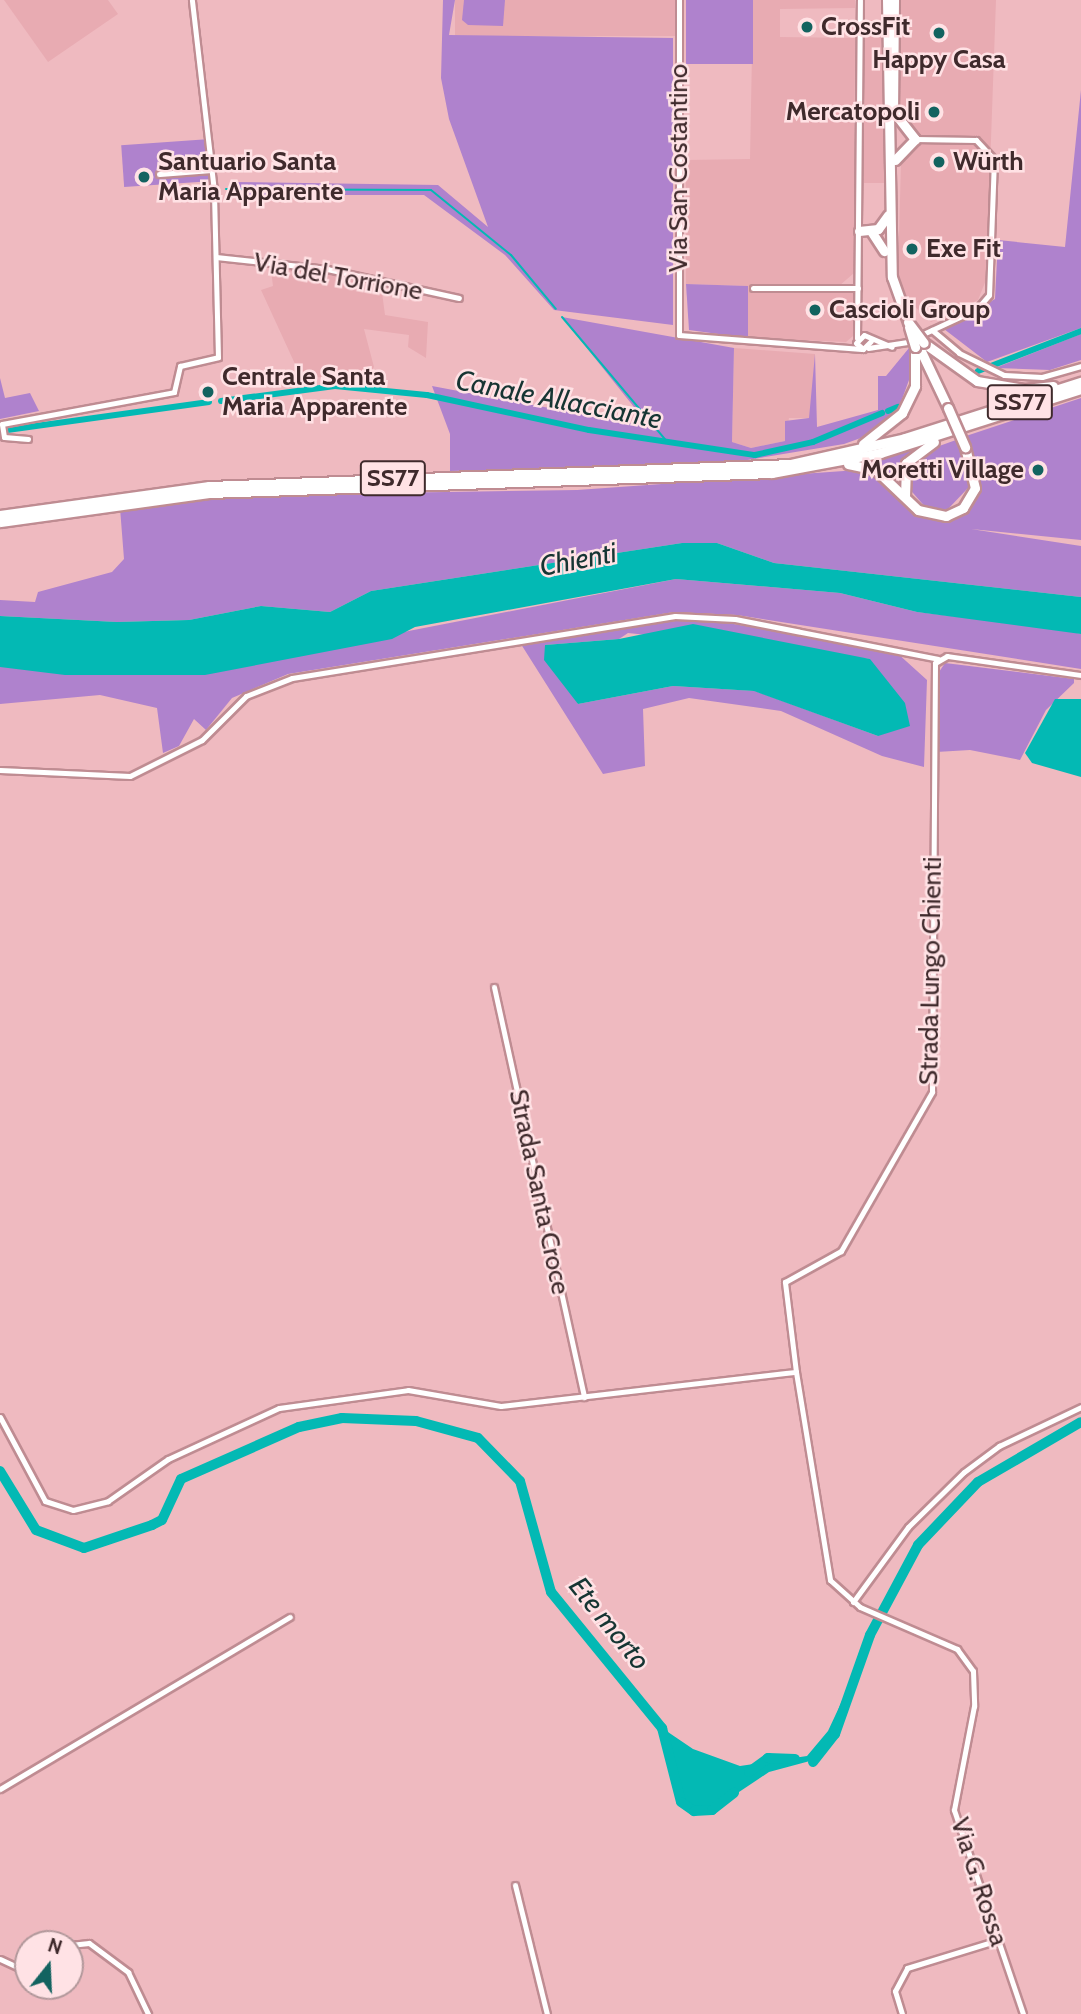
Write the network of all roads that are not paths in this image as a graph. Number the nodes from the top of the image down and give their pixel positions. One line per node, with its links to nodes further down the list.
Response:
1 (192, 0): 9 (street, Via del Torrione)
2 (679, 0): 26 (street, Via San Costantino)
3 (860, 0): 12 (street)
4 (887, 0): 11 (main road)
5 (894, 0): 6 (main road)
6 (893, 110): 7 (main road); 8 (main road)
7 (915, 139): 8 (main road); 20 (street)
8 (895, 160): 15 (main road)
9 (213, 170): 10 (street); 14 (street, Via del Torrione)
10 (159, 174)
11 (889, 213): 13 (main road); 15 (main road)
12 (859, 231): 13 (main road); 17 (street)
13 (871, 231): 15 (main road)
14 (216, 257): 18 (street, Via del Torrione); 31 (street, Via del Torrione)
15 (891, 273): 23 (main road, bridge)
16 (753, 288): 17 (street)
17 (858, 288): 19 (street)
18 (459, 298)
19 (858, 320): 21 (street); 22 (street)
20 (932, 330): 23 (street); 27 (street)
21 (869, 338): 22 (street); 24 (street); 25 (street)
22 (856, 341): 25 (street); 26 (street)
23 (918, 342): 24 (street); 28 (main road); 32 (main road); 33 (main road, bridge)
24 (892, 347): 25 (street)
25 (864, 348): 26 (street)
26 (844, 350)
27 (1081, 366)
28 (1081, 379): 32 (main road, SS77)
29 (1081, 389): 30 (main road, SS77)
30 (1033, 404): 32 (main road, SS77); 33 (main road)
31 (29, 439)
32 (745, 472): 33 (main road); 34 (main road, SS77)
33 (908, 500)
34 (33, 512): 35 (main road, SS77); 36 (main road, SS77)
35 (0, 515)
36 (0, 522)
37 (938, 659): 38 (street); 39 (street); 41 (street, Strada Lungo Chienti)
38 (1081, 675)
39 (0, 770)
40 (494, 987): 42 (street, Strada Santa Croce)
41 (796, 1372): 42 (street); 45 (street)
42 (583, 1397): 44 (street)
43 (1081, 1407): 45 (street)
44 (0, 1416)
45 (853, 1602): 49 (street, Via G. Rossa)
46 (290, 1617): 47 (street)
47 (0, 1789)
48 (515, 1885): 52 (street)
49 (998, 1940): 53 (street); 54 (street, Via G. Rossa)
50 (84, 1944): 51 (street)
51 (148, 2014)
52 (547, 2014)
53 (902, 2014)
54 (1023, 2014)

